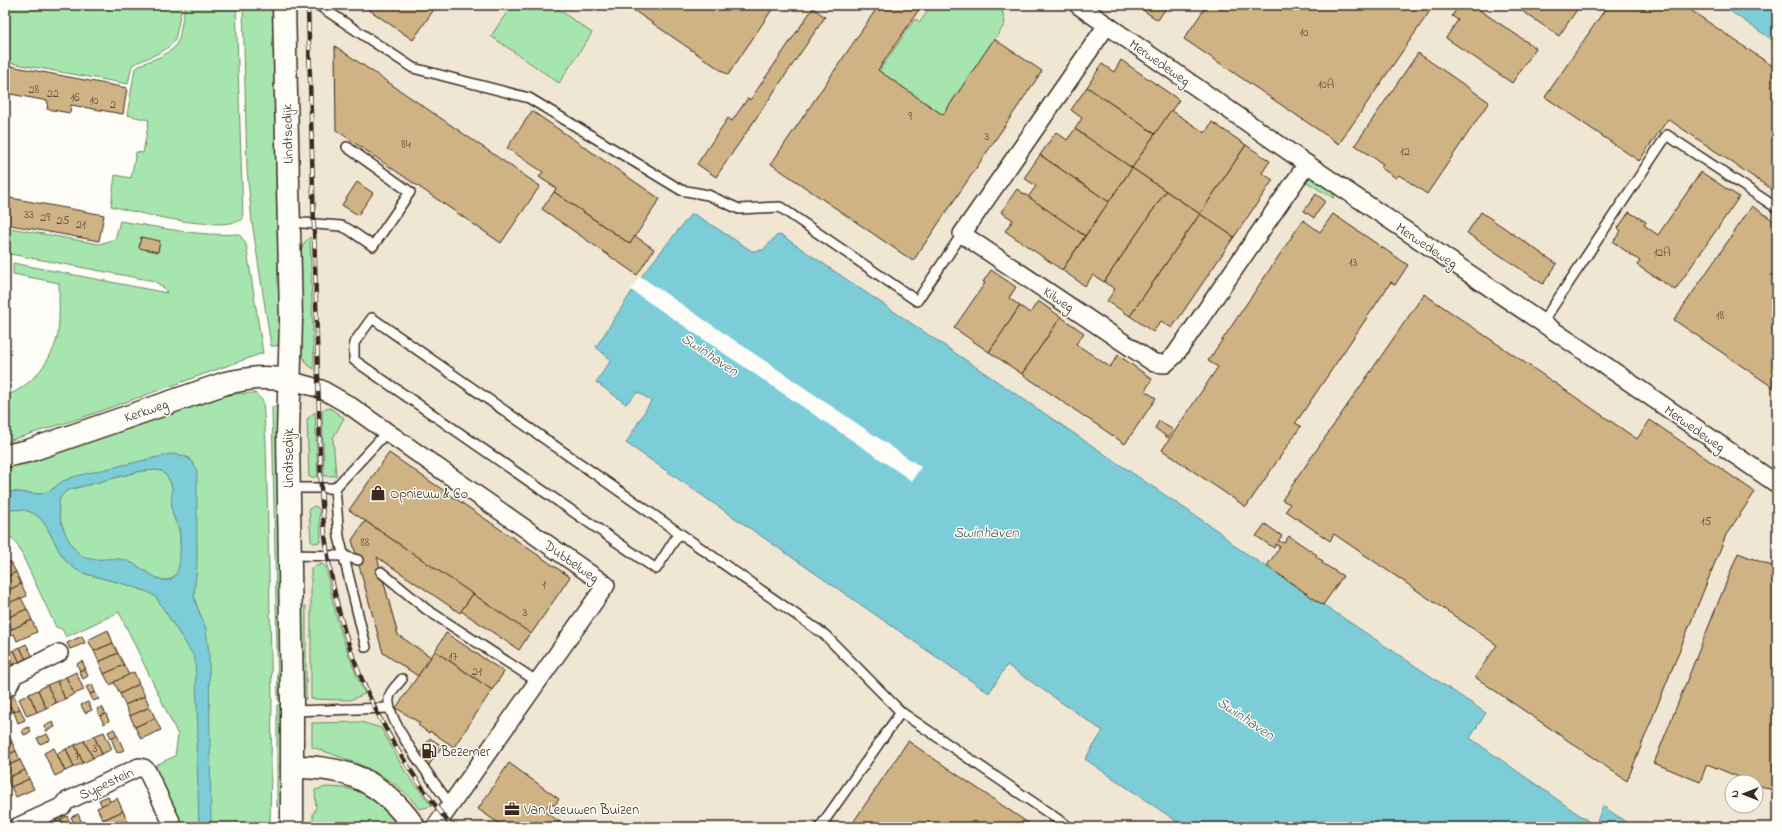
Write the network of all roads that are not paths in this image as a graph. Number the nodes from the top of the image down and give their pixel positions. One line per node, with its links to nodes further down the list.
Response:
1 (284, 5): 8 (main road, Lindtsedijk)
2 (318, 5): 9 (lane)
3 (1078, 5): 4 (street, Merwedeweg)
4 (1106, 24): 6 (street, Merwedeweg); 9 (street)
5 (348, 147): 8 (lane)
6 (1307, 164): 9 (street, Kilweg); 10 (street, Merwedeweg)
7 (1777, 208): 10 (lane)
8 (290, 222): 11 (main road, Lindtsedijk)
9 (962, 234)
10 (1542, 323): 14 (street, Merwedeweg)
11 (289, 380): 12 (street, Dubbelweg); 13 (main road, Kerkweg); 15 (main road, Lindtsedijk)
12 (386, 432): 16 (lane); 25 (street, Dubbelweg)
13 (5, 456)
14 (1777, 484)
15 (288, 488): 16 (lane); 18 (main road, Lindtsedijk)
16 (335, 488): 19 (lane)
17 (679, 533): 17 (lane); 29 (lane)
18 (289, 555): 19 (lane); 28 (main road, Lindtsedijk)
19 (344, 556): 20 (lane); 22 (lane)
20 (358, 560)
21 (382, 572): 25 (lane)
22 (366, 647)
23 (59, 653): 26 (street)
24 (402, 679): 27 (lane)
25 (538, 682): 31 (street, Dubbelweg)
26 (5, 688)
27 (389, 708): 28 (lane); 31 (lane)
28 (292, 710): 30 (main road, Lindtsedijk)
29 (901, 712): 37 (lane); 38 (lane)
30 (292, 767): 34 (main road, Lindtsedijk); 35 (main road)
31 (451, 806): 36 (street, Dubbelweg)
32 (171, 820): 33 (street, Sypestein)
33 (17, 827)
34 (292, 827)
35 (414, 827)
36 (435, 827)
37 (820, 827)
38 (1069, 827)

